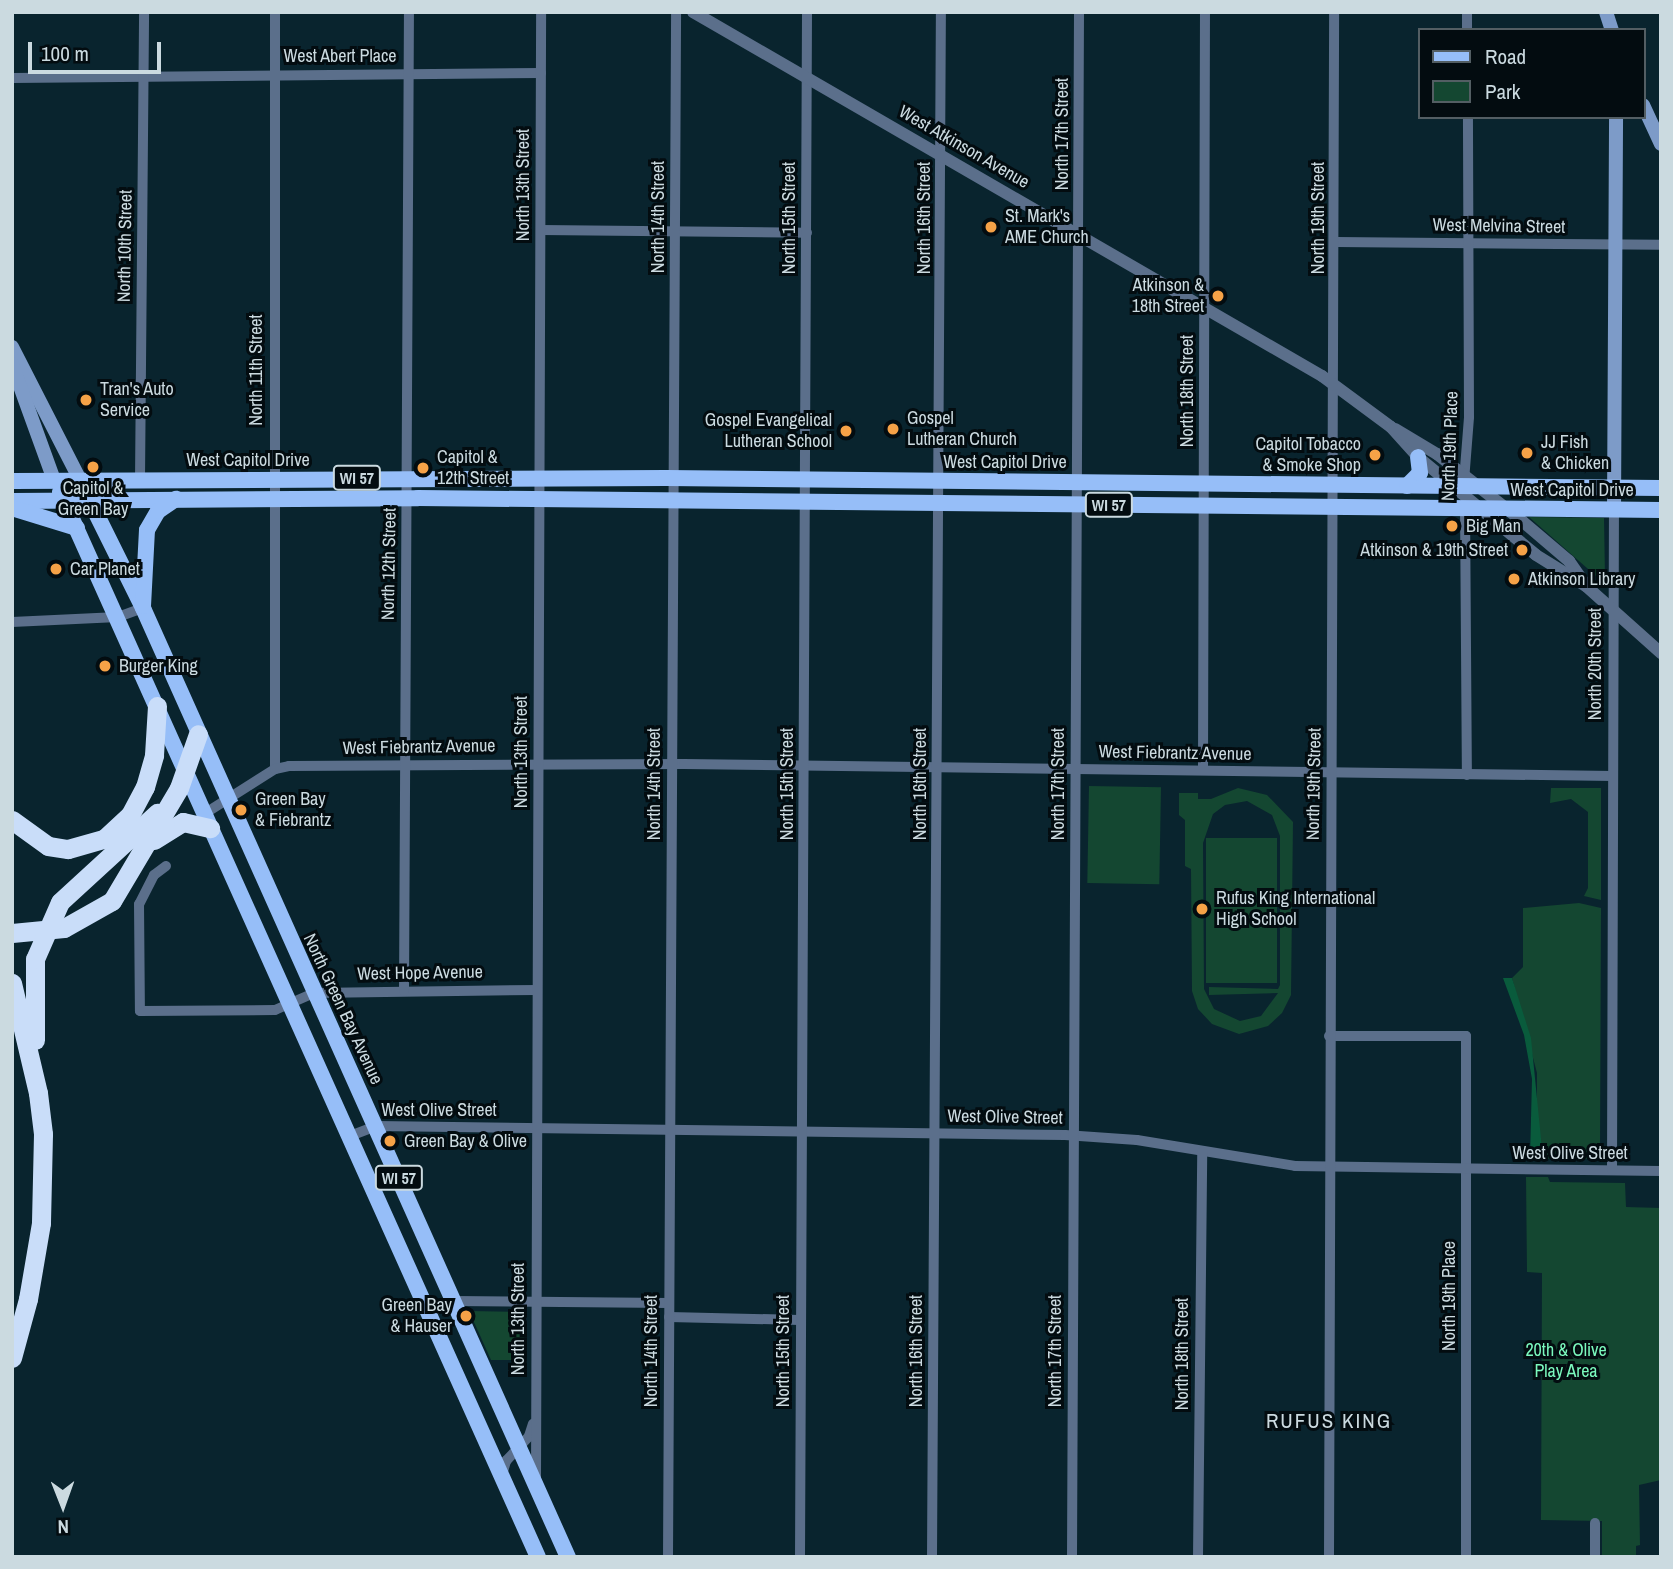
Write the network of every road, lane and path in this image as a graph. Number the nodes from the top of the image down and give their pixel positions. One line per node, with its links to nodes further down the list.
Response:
1 (144, 12): 15 (street, North 10th Street)
2 (275, 12): 13 (street, North 11th Street)
3 (409, 12): 14 (street, North 12th Street)
4 (541, 12): 12 (street, North 13th Street)
5 (676, 12): 24 (street, North 14th Street)
6 (693, 12): 16 (street, West Atkinson Avenue)
7 (807, 12): 16 (street, North 15th Street)
8 (940, 12): 22 (street, North 16th Street)
9 (1079, 12): 26 (street, North 17th Street)
10 (1205, 12): 31 (street, North 18th Street)
11 (1334, 12): 27 (street, North 19th Street)
12 (541, 73): 14 (street, West Abert Place); 23 (street, North 13th Street)
13 (275, 74): 14 (street, West Abert Place); 15 (street, West Abert Place); 40 (street, North 11th Street)
14 (408, 74): 37 (street, North 12th Street)
15 (144, 77): 17 (street, West Abert Place); 43 (street, North 10th Street)
16 (806, 77): 22 (street, West Atkinson Avenue); 25 (street, North 15th Street)
17 (12, 78)
18 (1645, 109): 21 (main road)
19 (1468, 119): 28 (street, North 19th Place)
20 (1616, 119): 29 (main road, North 20th Street)
21 (1661, 144)
22 (941, 154): 26 (street, West Atkinson Avenue); 46 (street, North 16th Street)
23 (541, 230): 24 (street); 38 (street, North 13th Street)
24 (675, 232): 25 (street); 39 (street, North 14th Street)
25 (807, 233): 44 (street, North 15th Street)
26 (1079, 233): 31 (street, West Atkinson Avenue); 47 (street, North 17th Street)
27 (1336, 242): 28 (street, West Melvina Street); 34 (street, North 19th Street)
28 (1469, 243): 29 (street, West Melvina Street); 53 (street, North 19th Place)
29 (1614, 244): 30 (street, West Melvina Street); 51 (main road, North 20th Street)
30 (1661, 245)
31 (1205, 304): 34 (street, West Atkinson Avenue); 48 (street, North 18th Street)
32 (12, 347): 42 (main road)
33 (12, 364): 41 (main road)
34 (1336, 385): 35 (street, West Atkinson Avenue); 49 (street, North 19th Street)
35 (1391, 427): 36 (street, West Atkinson Avenue); 53 (street, West Atkinson Avenue)
36 (1418, 457): 50 (main road); 53 (street, West Atkinson Avenue)
37 (407, 477): 38 (main road, West Capitol Drive / WI 57); 40 (main road, West Capitol Drive / WI 57); 55 (street, North 12th Street)
38 (540, 478): 39 (main road, West Capitol Drive / WI 57); 56 (street, North 13th Street)
39 (675, 478): 44 (main road, West Capitol Drive / WI 57); 58 (street, North 14th Street)
40 (273, 479): 43 (main road, West Capitol Drive / WI 57); 54 (street, North 11th Street)
41 (54, 480): 42 (main road, West Capitol Drive / WI 57); 45 (main road, West Capitol Drive); 59 (main road, WI 57)
42 (80, 480): 43 (main road, West Capitol Drive / WI 57); 60 (main road, North Green Bay Avenue)
43 (141, 480)
44 (806, 480): 46 (main road, West Capitol Drive / WI 57); 62 (street, North 15th Street)
45 (12, 481)
46 (939, 481): 47 (main road, West Capitol Drive / WI 57); 63 (street, North 16th Street)
47 (1077, 482): 48 (main road, West Capitol Drive / WI 57); 64 (street, North 17th Street)
48 (1204, 484): 49 (main road, West Capitol Drive / WI 57); 65 (street, North 18th Street)
49 (1335, 485): 50 (main road, West Capitol Drive / WI 57); 67 (street, North 19th Street)
50 (1407, 486): 53 (main road, West Capitol Drive / WI 57)
51 (1614, 488): 52 (main road, West Capitol Drive); 53 (main road, West Capitol Drive / WI 57); 70 (main road, North 20th Street)
52 (1661, 488)
53 (1465, 489): 67 (main road, West Capitol Drive / WI 57); 68 (main road, West Capitol Drive / WI 57); 69 (street, West Atkinson Avenue); 91 (street, North 19th Place)
54 (274, 498): 55 (main road, West Capitol Drive / WI 57); 57 (main road, West Capitol Drive / WI 57); 86 (street, North 11th Street)
55 (407, 498): 56 (main road, West Capitol Drive / WI 57); 82 (street, North 12th Street)
56 (540, 498): 58 (main road, West Capitol Drive / WI 57); 81 (street, North 13th Street)
57 (176, 499): 60 (main road, West Capitol Drive); 74 (main road, WI 57)
58 (675, 499): 62 (main road, West Capitol Drive / WI 57); 83 (street, North 14th Street)
59 (64, 500): 60 (main road, West Capitol Drive); 61 (main road, West Capitol Drive); 72 (main road, WI 57)
60 (89, 500): 74 (main road, North Green Bay Avenue)
61 (12, 501)
62 (806, 501): 63 (main road, West Capitol Drive / WI 57); 84 (street, North 15th Street)
63 (939, 503): 64 (main road, West Capitol Drive / WI 57); 85 (street, North 16th Street)
64 (1077, 505): 65 (main road, West Capitol Drive / WI 57); 87 (street, North 17th Street)
65 (1204, 506): 67 (main road, West Capitol Drive / WI 57); 88 (street, North 18th Street)
66 (12, 508): 72 (main road)
67 (1335, 508): 89 (street, North 19th Street)
68 (1484, 509): 69 (main road, West Capitol Drive / WI 57); 73 (street, West Atkinson Avenue)
69 (1507, 509): 70 (main road, West Capitol Drive / WI 57); 73 (street, West Atkinson Avenue)
70 (1614, 510): 71 (main road, West Capitol Drive); 75 (street, North 20th Street)
71 (1661, 510)
72 (77, 528): 76 (main road, WI 57)
73 (1586, 586): 75 (street, West Atkinson Avenue)
74 (143, 608): 76 (street); 80 (main road, North Green Bay Avenue / WI 57)
75 (1615, 612): 78 (street, West Atkinson Avenue); 92 (street, North 20th Street)
76 (118, 617): 77 (street); 79 (main road, WI 57)
77 (12, 622)
78 (1661, 653)
79 (157, 706): 90 (main road, WI 57); 94 (highway)
80 (198, 734): 90 (highway); 93 (main road, North Green Bay Avenue / WI 57)
81 (539, 763): 82 (street, West Fiebrantz Avenue); 83 (street, West Fiebrantz Avenue); 100 (street, North 13th Street)
82 (404, 764): 86 (street, West Fiebrantz Avenue); 101 (street, North 12th Street)
83 (672, 764): 84 (street, West Fiebrantz Avenue); 108 (street, North 14th Street)
84 (805, 765): 85 (street, West Fiebrantz Avenue); 109 (street, North 15th Street)
85 (938, 766): 87 (street, West Fiebrantz Avenue); 110 (street, North 16th Street)
86 (275, 769): 93 (street)
87 (1076, 769): 88 (street, West Fiebrantz Avenue); 112 (street, North 17th Street)
88 (1203, 770): 89 (street, West Fiebrantz Avenue)
89 (1332, 772): 91 (street, West Fiebrantz Avenue); 104 (street, North 19th Street)
90 (183, 773): 95 (main road, WI 57); 96 (highway); 105 (highway, bridge)
91 (1467, 775): 92 (street, West Fiebrantz Avenue)
92 (1614, 776): 116 (street, North 20th Street)
93 (229, 799): 95 (street); 102 (main road, North Green Bay Avenue / WI 57)
94 (12, 820)
95 (207, 821): 96 (highway); 103 (main road, WI 57)
96 (146, 848): 98 (highway)
97 (166, 866): 103 (street, West Hope Avenue)
98 (12, 933)
99 (12, 983): 105 (highway)
100 (537, 990): 101 (street, West Hope Avenue); 107 (street, North 13th Street)
101 (404, 991): 102 (street, West Hope Avenue)
102 (314, 993): 103 (street, West Hope Avenue); 106 (main road, North Green Bay Avenue / WI 57)
103 (291, 1006): 111 (main road, WI 57)
104 (1329, 1035): 114 (street, North 19th Street); 115 (street, North 19th Place)
105 (38, 1093): 124 (highway)
106 (376, 1126): 107 (street, West Olive Street); 111 (street, West Olive Street); 118 (main road, North Green Bay Avenue / WI 57)
107 (536, 1128): 108 (street, West Olive Street); 119 (street, North 13th Street)
108 (670, 1130): 109 (street, West Olive Street); 120 (street, North 14th Street)
109 (801, 1132): 110 (street, West Olive Street); 123 (street, North 15th Street)
110 (934, 1134): 112 (street, West Olive Street); 134 (street, North 16th Street)
111 (350, 1136): 121 (main road, WI 57)
112 (1074, 1136): 113 (street, West Olive Street); 135 (street, North 17th Street)
113 (1202, 1152): 114 (street, West Olive Street); 136 (street, North 18th Street)
114 (1330, 1168): 115 (street, West Olive Street); 137 (street, North 19th Street)
115 (1466, 1170): 116 (street, West Olive Street); 138 (street, North 19th Place)
116 (1612, 1170): 117 (street, West Olive Street)
117 (1661, 1171)
118 (454, 1301): 119 (street); 121 (street); 126 (main road, North Green Bay Avenue / WI 57)
119 (535, 1301): 120 (street); 125 (street, North 13th Street)
120 (669, 1303): 122 (street, North 14th Street)
121 (429, 1313): 127 (main road, WI 57)
122 (669, 1317): 123 (street); 132 (street, North 14th Street)
123 (800, 1320): 133 (street, North 15th Street)
124 (12, 1358)
125 (536, 1415): 126 (street); 128 (street, North 13th Street)
126 (517, 1447): 127 (street); 128 (main road, North Green Bay Avenue / WI 57)
127 (502, 1475): 130 (main road, WI 57)
128 (537, 1492): 131 (main road, North Green Bay Avenue / WI 57)
129 (1595, 1523): 139 (street)
130 (538, 1557)
131 (568, 1557)
132 (668, 1557)
133 (800, 1557)
134 (932, 1557)
135 (1072, 1557)
136 (1198, 1557)
137 (1329, 1557)
138 (1466, 1557)
139 (1595, 1557)

